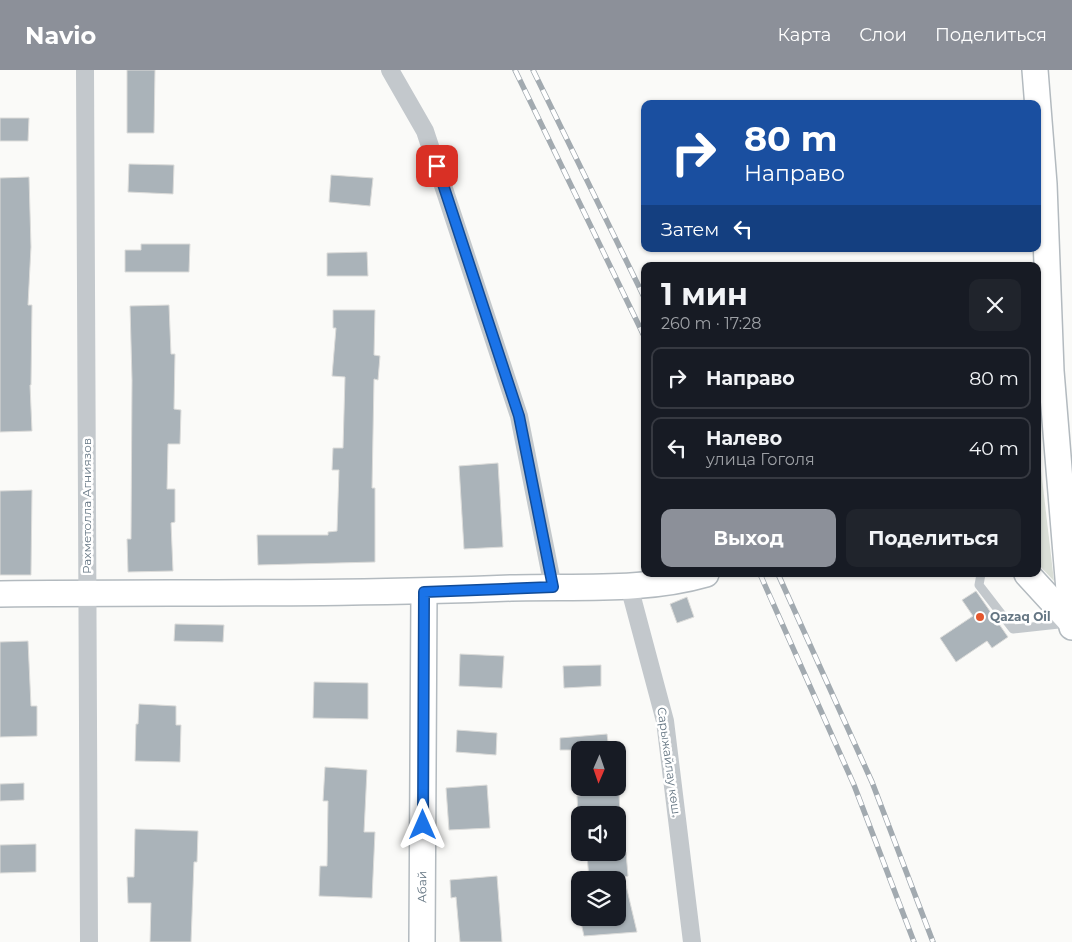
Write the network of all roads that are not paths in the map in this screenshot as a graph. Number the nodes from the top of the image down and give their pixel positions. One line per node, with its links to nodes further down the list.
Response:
1 (85, 70): 14 (street, Рахметолла Агниязов)
2 (390, 70): 12 (street)
3 (1035, 70): 4 (main road)
4 (1037, 100)
5 (1041, 146): 6 (main road)
6 (1044, 184): 7 (main road); 16 (main road)
7 (1041, 211)
8 (696, 577): 11 (main road)
9 (980, 577): 16 (lane)
10 (1030, 577): 16 (main road)
11 (629, 586): 12 (main road); 19 (street, Сарыжайлау көш.)
12 (553, 587): 13 (main road)
13 (424, 592): 14 (main road); 18 (main road, Абай)
14 (87, 593): 15 (main road); 17 (street, Рахметолла Агниязов)
15 (0, 594)
16 (1072, 625)
17 (89, 942)
18 (422, 942)
19 (692, 942)

